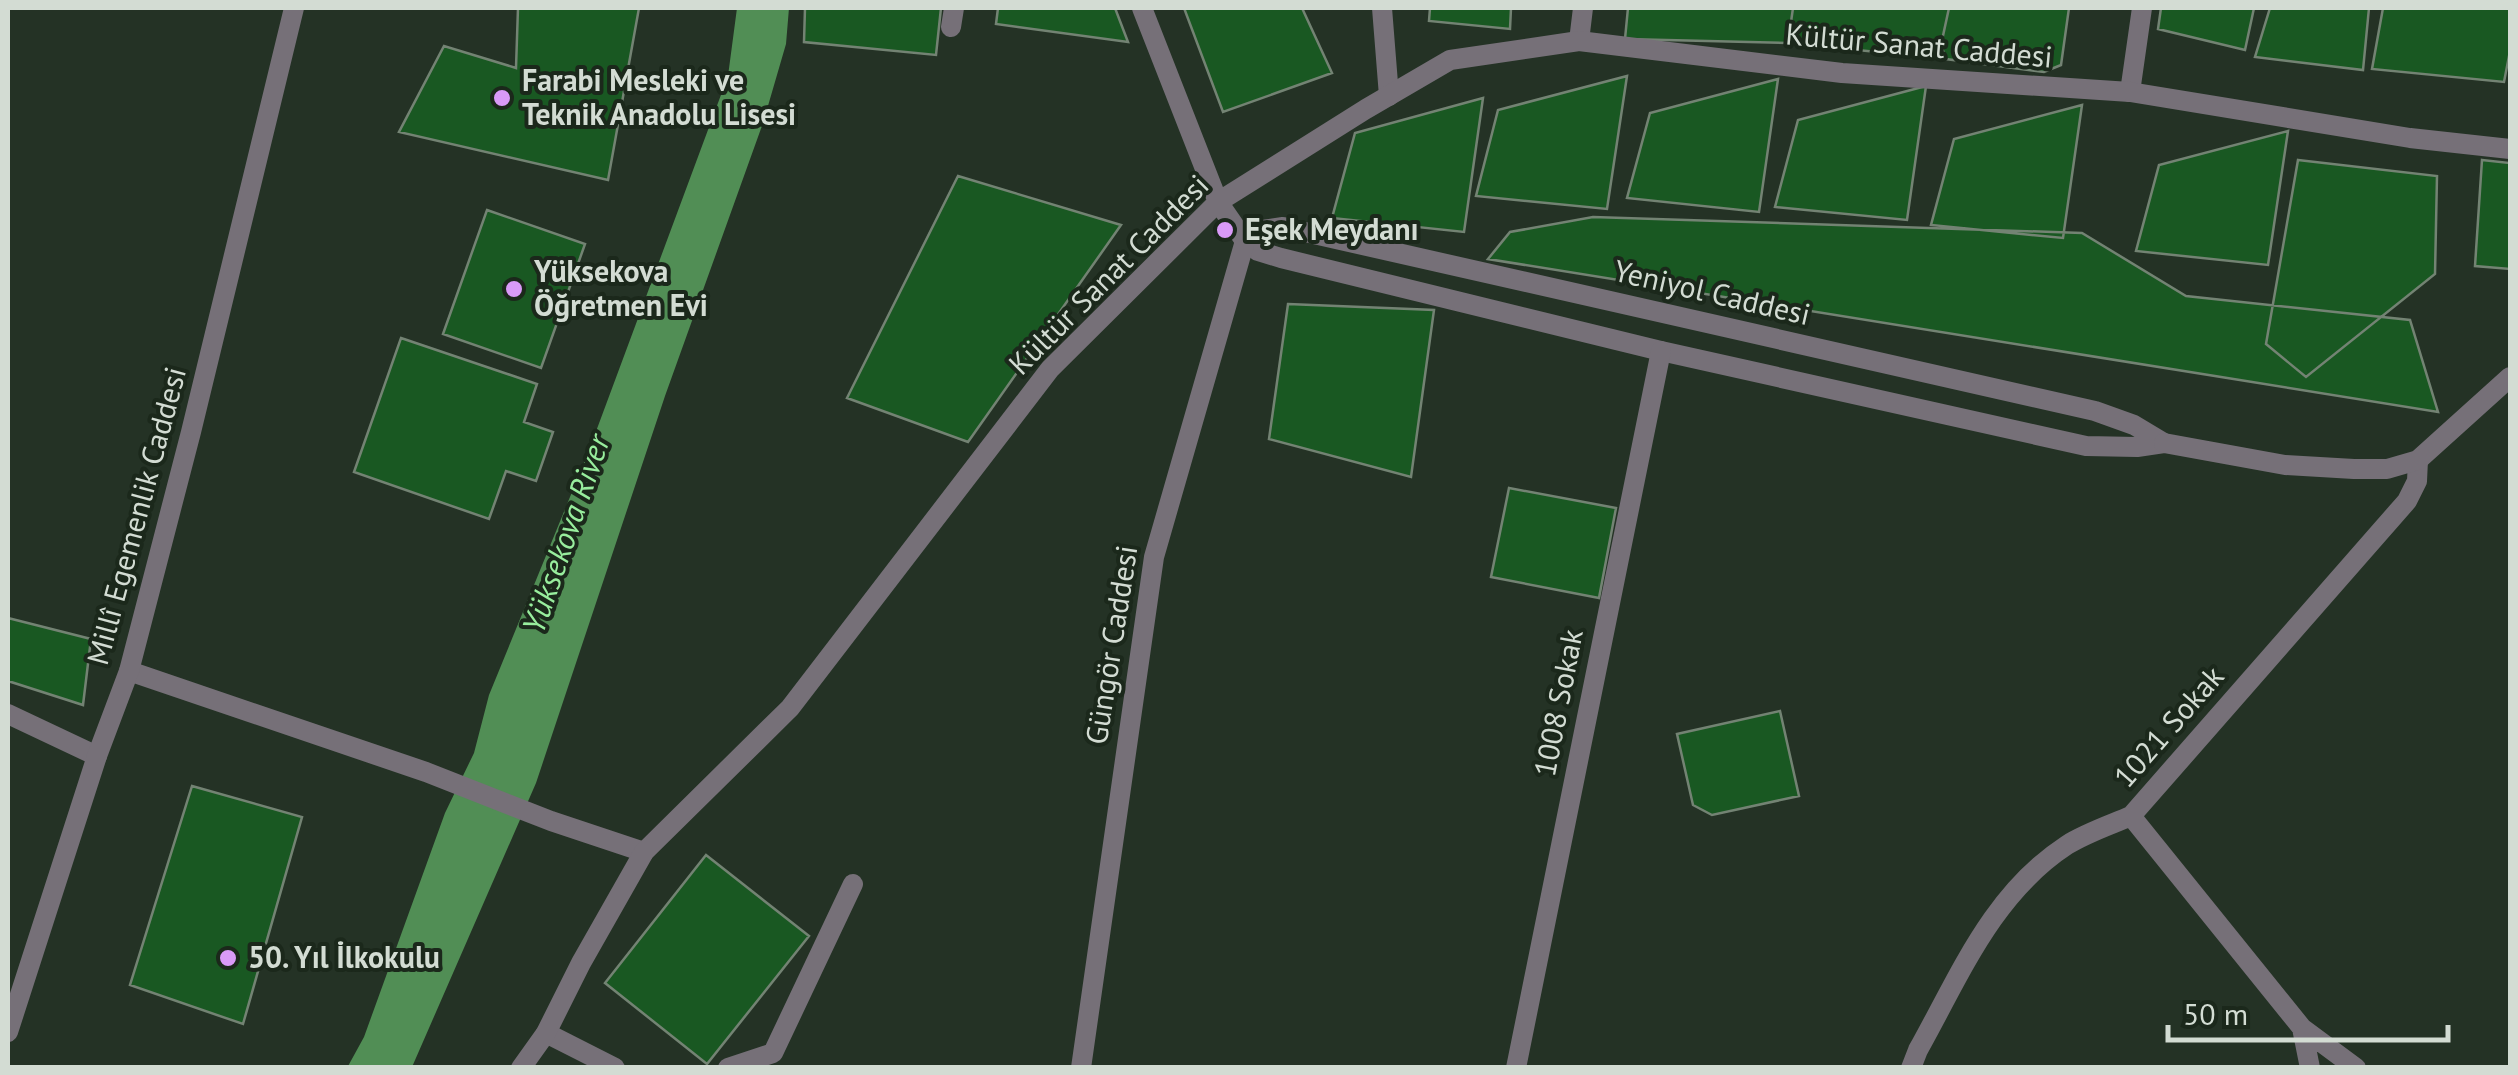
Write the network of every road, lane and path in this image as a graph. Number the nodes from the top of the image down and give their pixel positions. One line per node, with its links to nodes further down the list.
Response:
1 (294, 8): 16 (street, Millî Egemenlik Caddesi)
2 (1142, 8): 10 (street)
3 (1382, 8): 8 (street)
4 (1584, 8): 6 (street)
5 (2142, 8): 7 (street)
6 (1578, 41): 7 (street, Kültür Sanat Caddesi); 8 (street, Kültür Sanat Caddesi)
7 (2130, 92): 9 (street, Kültür Sanat Caddesi)
8 (1389, 96): 10 (street, Kültür Sanat Caddesi)
9 (2510, 149)
10 (1218, 202): 11 (street); 20 (street, Kültür Sanat Caddesi)
11 (1244, 241): 12 (street, Yeniyol Caddesi); 14 (street, Yeniyol Caddesi); 28 (street, Güngör Caddesi)
12 (1661, 351): 14 (street, Yeniyol Caddesi); 29 (street, 1008 Sokak)
13 (2510, 377): 15 (street)
14 (2164, 443): 15 (street, Yeniyol Caddesi)
15 (2418, 460): 19 (street, 1021 Sokak)
16 (129, 672): 18 (street, Millî Egemenlik Caddesi); 20 (street)
17 (8, 714): 18 (street)
18 (97, 756): 23 (street, Millî Egemenlik Caddesi)
19 (2131, 816): 22 (street, 1021 Sokak); 30 (street)
20 (644, 852): 24 (street, Kültür Sanat Caddesi)
21 (853, 884): 27 (street)
22 (2302, 1028): 31 (street); 32 (street, 1021 Sokak)
23 (8, 1032)
24 (546, 1034): 25 (street, Kültür Sanat Caddesi); 26 (street)
25 (521, 1068)
26 (614, 1068)
27 (728, 1068)
28 (1081, 1068)
29 (1516, 1068)
30 (1910, 1068)
31 (2310, 1068)
32 (2356, 1068)

